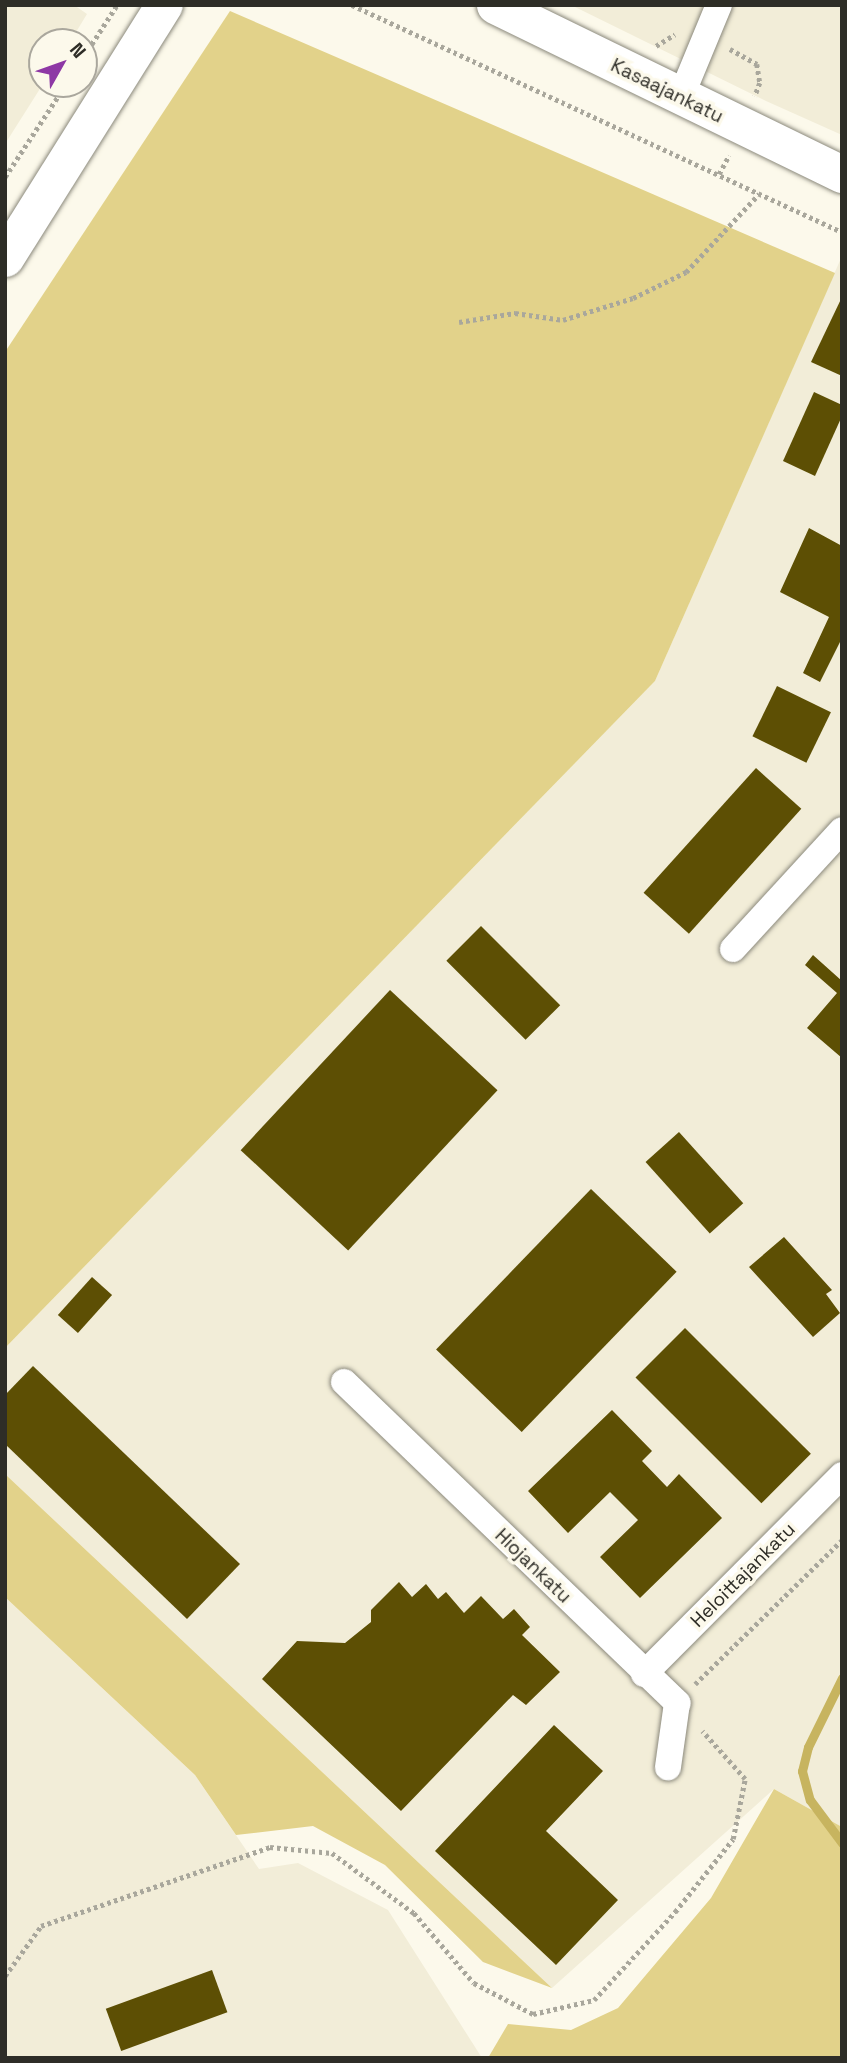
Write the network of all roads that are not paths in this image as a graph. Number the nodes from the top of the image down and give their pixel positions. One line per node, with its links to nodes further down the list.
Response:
1 (164, 5): 6 (street)
2 (495, 5): 4 (street, Kasaajankatu)
3 (719, 5): 4 (street)
4 (680, 99): 5 (street, Kasaajankatu)
5 (842, 174)
6 (5, 258)
7 (842, 830): 8 (street)
8 (733, 949)
9 (344, 1382): 11 (street, Hiojankatu)
10 (842, 1475): 11 (street, Heloittajankatu)
11 (644, 1674): 12 (street, Hiojankatu)
12 (668, 1767)

